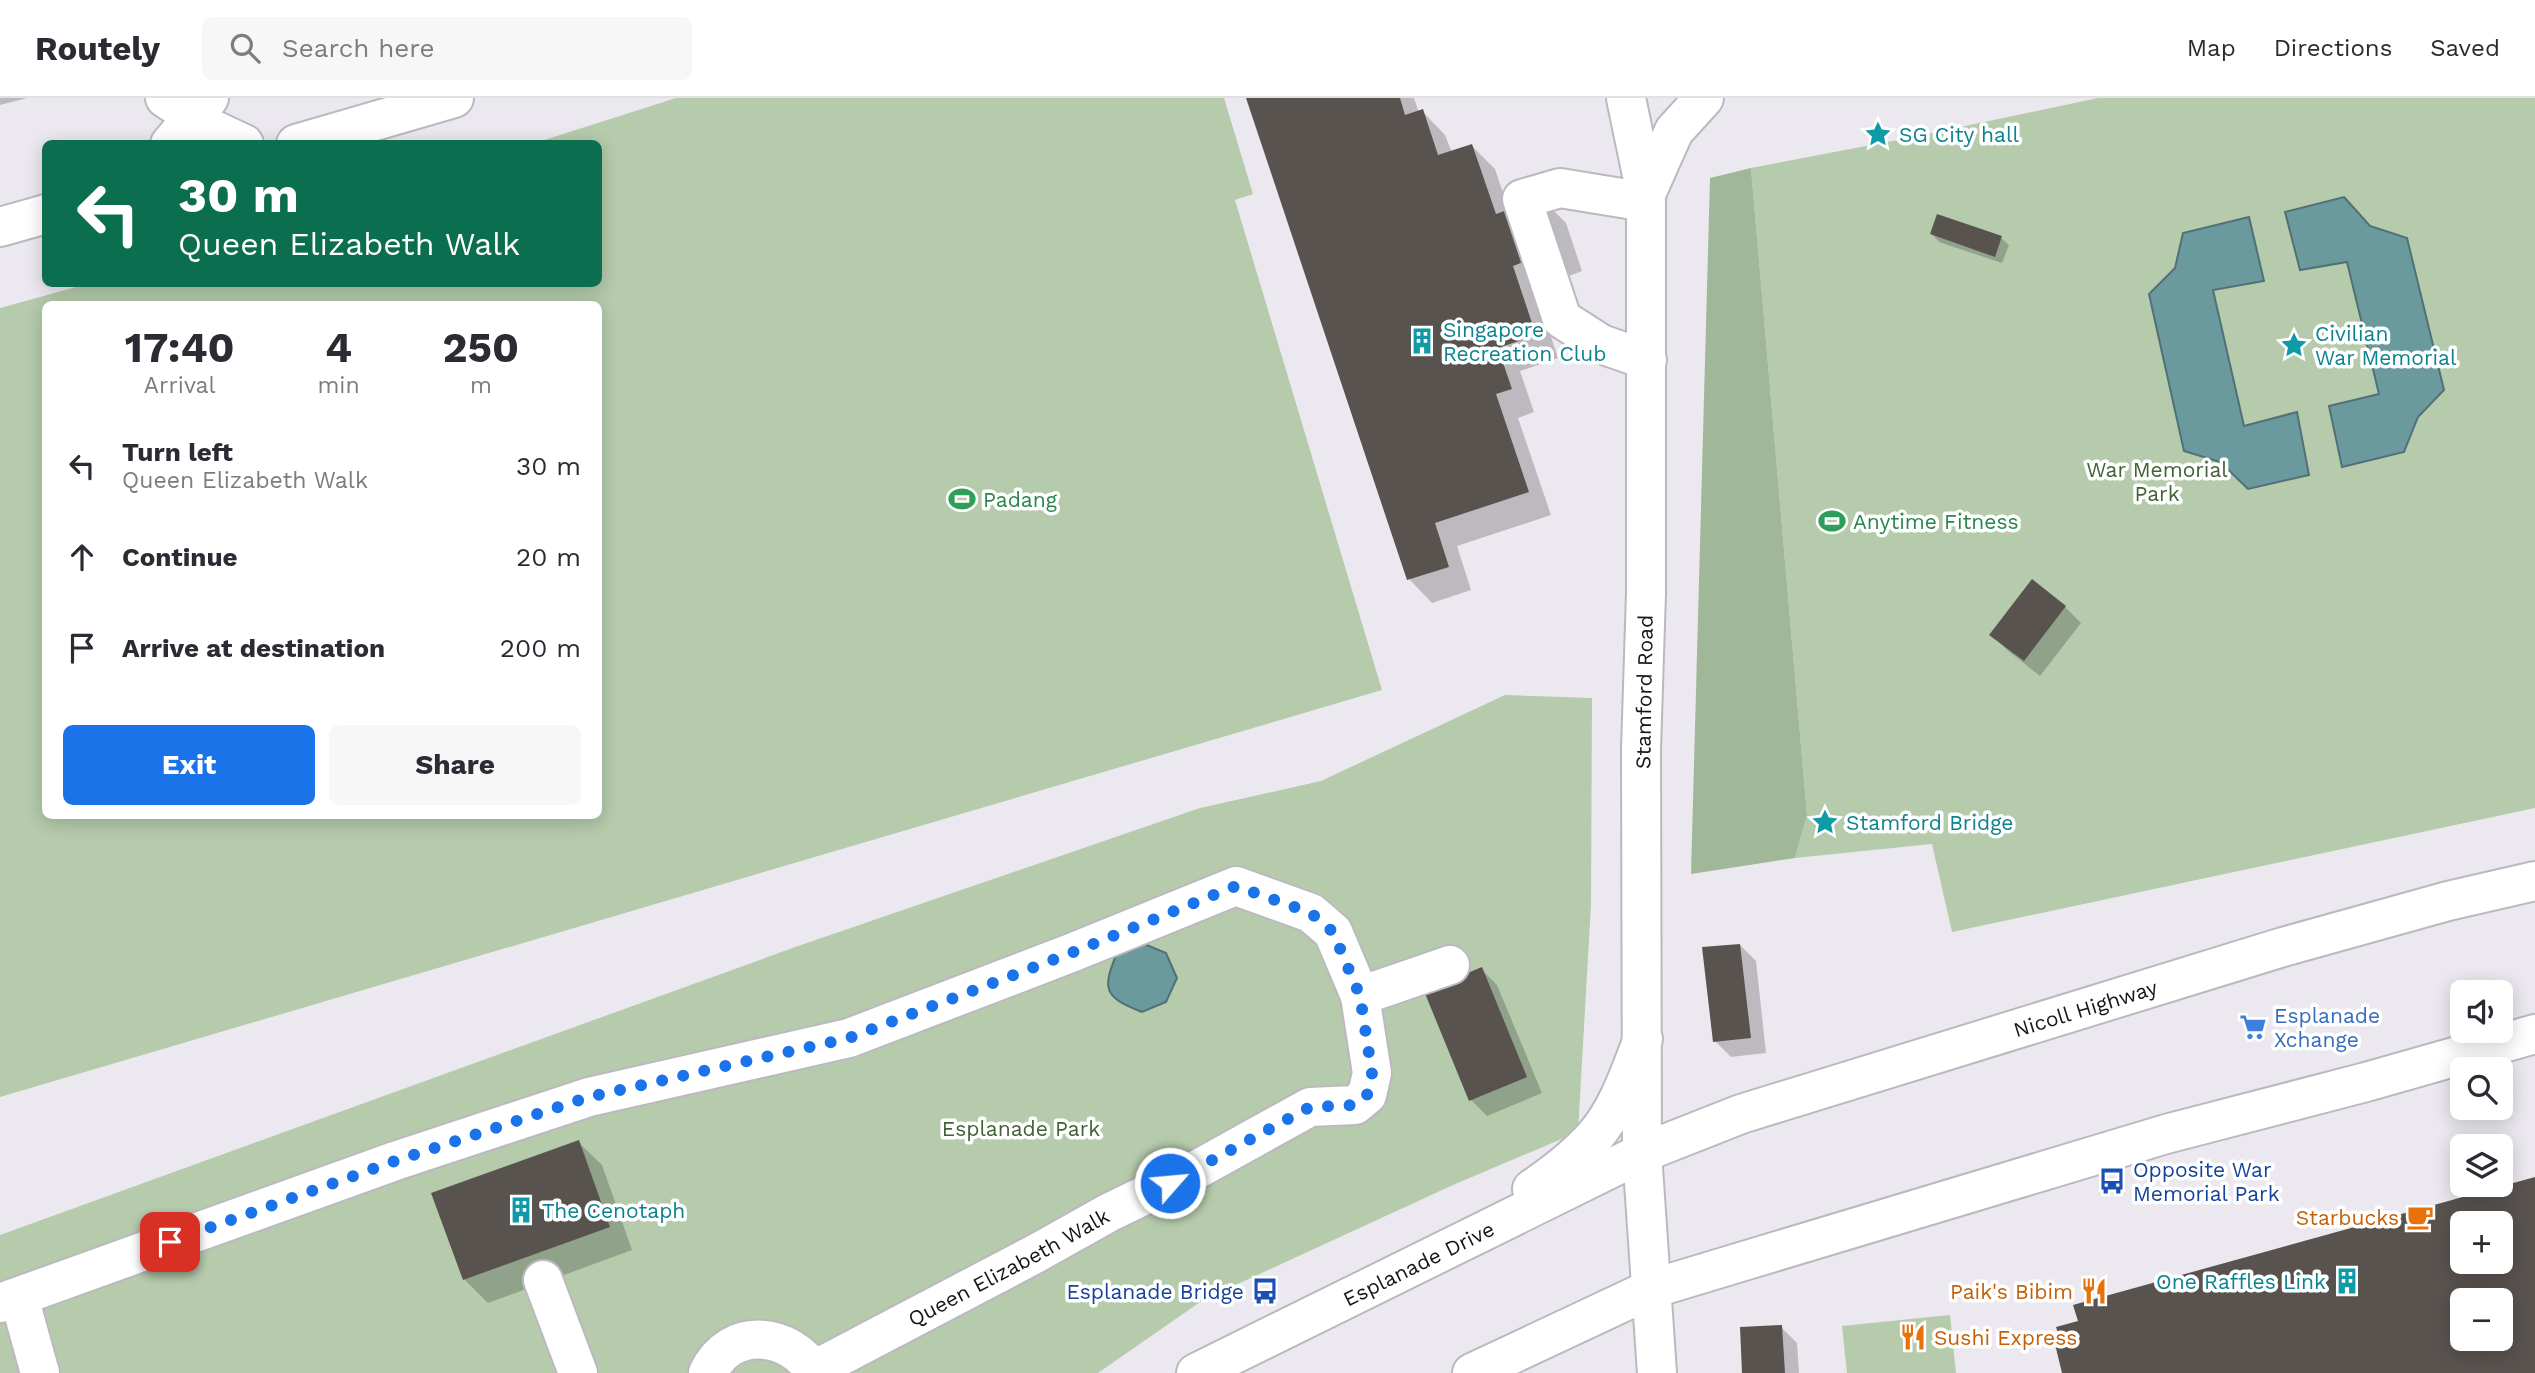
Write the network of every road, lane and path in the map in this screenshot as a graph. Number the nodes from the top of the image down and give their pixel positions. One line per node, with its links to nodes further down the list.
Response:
1 (454, 98): 6 (main road)
2 (1626, 98): 7 (main road, Stamford Road)
3 (1704, 98): 7 (main road)
4 (184, 114): 5 (main road)
5 (232, 140)
6 (310, 140)
7 (1646, 198): 10 (main road, Stamford Road); 10 (main road)
8 (42, 215): 9 (main road)
9 (0, 226)
10 (1647, 360): 15 (main road, Stamford Road)
11 (2535, 881): 16 (main road, Nicoll Highway)
12 (1450, 965): 13 (main road)
13 (1360, 996): 20 (main road, Queen Elizabeth Walk); 22 (main road, Queen Elizabeth Walk)
14 (2535, 1034): 19 (main road)
15 (1643, 1039): 16 (main road, Stamford Road); 17 (main road)
16 (1642, 1153): 17 (main road, Esplanade Drive); 19 (main road, Stamford Road)
17 (1437, 1254): 26 (main road, Esplanade Drive)
18 (543, 1280): 24 (main road)
19 (1651, 1289): 21 (main road); 27 (main road, Stamford Road)
20 (10, 1300): 23 (main road)
21 (1490, 1371)
22 (815, 1372): 25 (main road)
23 (40, 1373)
24 (578, 1373)
25 (708, 1373)
26 (1196, 1373)
27 (1657, 1373)

